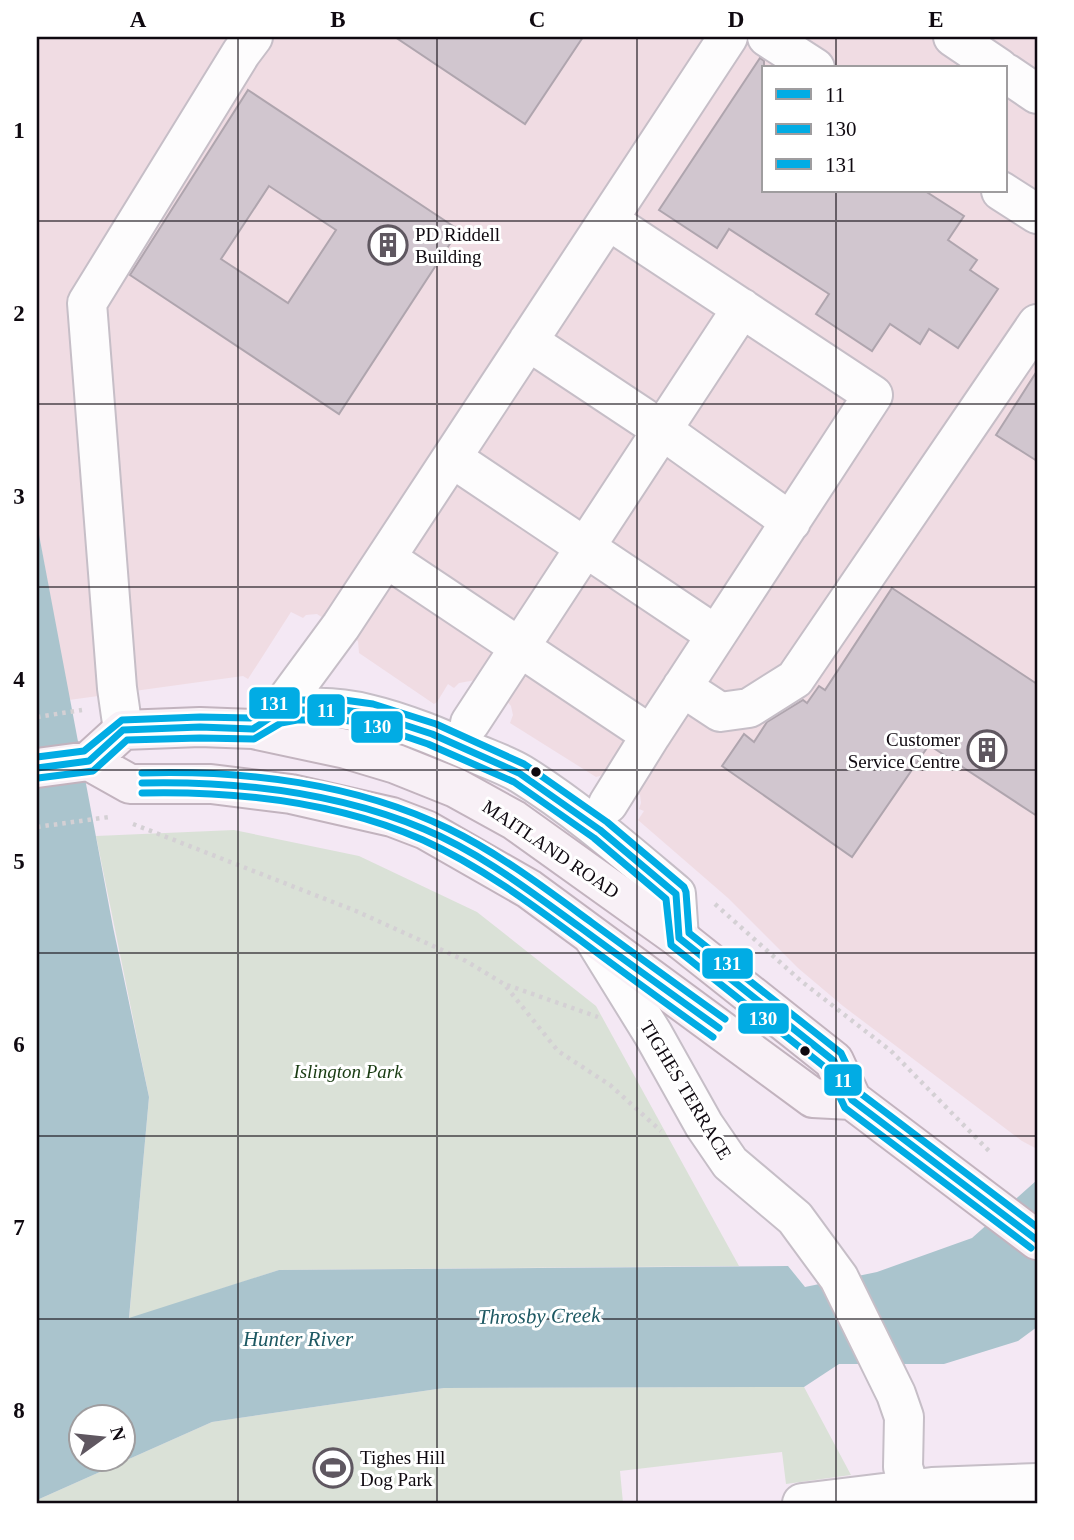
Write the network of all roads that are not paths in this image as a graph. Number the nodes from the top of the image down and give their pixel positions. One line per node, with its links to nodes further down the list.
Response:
1 (253, 37): 25 (street)
2 (728, 37): 11 (street)
3 (766, 37): 5 (street)
4 (953, 37): 6 (street)
5 (812, 66)
6 (996, 66)
7 (1007, 73): 8 (street)
8 (1037, 94)
9 (1004, 192): 10 (street)
10 (1037, 214)
11 (608, 220): 12 (street); 14 (street)
12 (742, 308): 15 (street); 17 (street)
13 (1037, 324): 22 (street)
14 (528, 341): 15 (street); 16 (street)
15 (662, 430): 17 (street); 18 (street)
16 (452, 458): 18 (street); 19 (street)
17 (791, 523): 20 (street)
18 (585, 548): 20 (street); 21 (street)
19 (386, 558): 21 (street); 23 (street)
20 (716, 635): 22 (street)
21 (519, 648): 24 (street); 26 (street)
22 (682, 687): 26 (street)
23 (265, 721): 25 (main road, MAITLAND ROAD); 31 (main road, MAITLAND ROAD)
24 (470, 723)
25 (123, 730): 27 (main road)
26 (651, 735): 29 (street)
27 (89, 761): 28 (main road); 30 (main road)
28 (37, 768)
29 (608, 804)
30 (593, 937): 31 (main road); 34 (street, TIGHES TERRACE)
31 (852, 1100): 32 (main road, MAITLAND ROAD)
32 (1037, 1240)
33 (1037, 1483): 35 (street)
34 (910, 1490): 35 (street); 36 (street)
35 (968, 1494)
36 (802, 1503)

